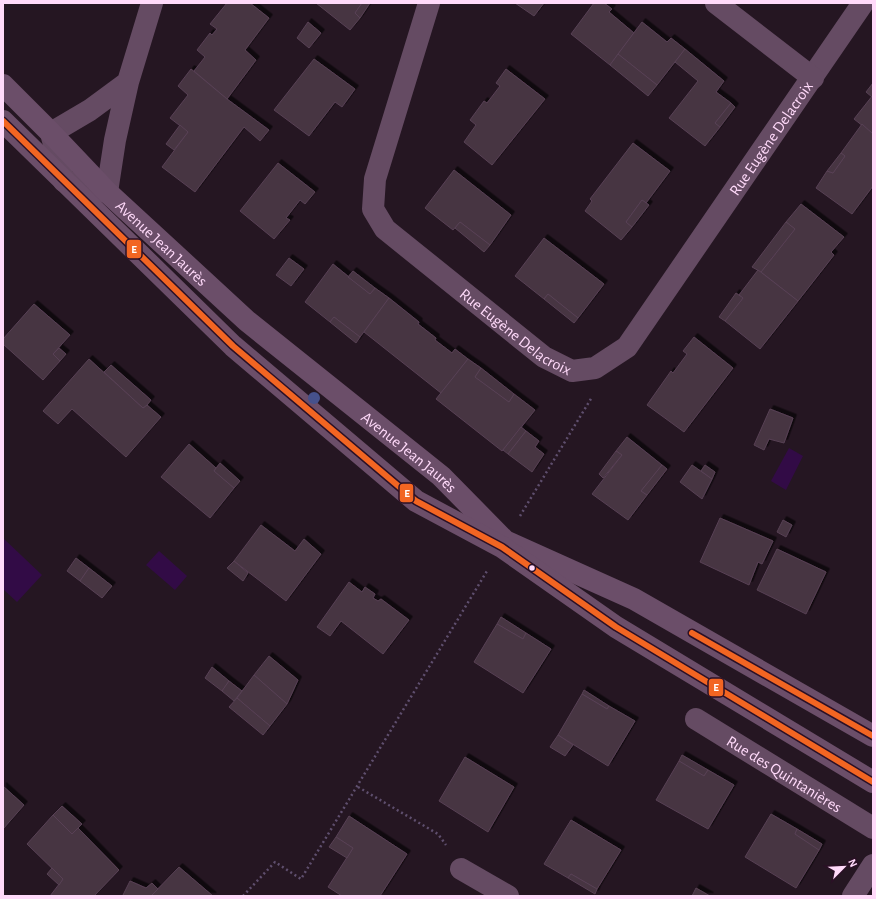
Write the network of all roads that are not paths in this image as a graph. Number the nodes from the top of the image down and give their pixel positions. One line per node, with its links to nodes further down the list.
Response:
1 (152, 3): 6 (street)
2 (429, 3): 5 (street, Rue Eugène Delacroix)
3 (716, 3): 5 (street)
4 (863, 3): 5 (street, Rue Eugène Delacroix)
5 (812, 78)
6 (128, 82): 9 (street); 11 (street)
7 (3, 85): 9 (main road, Avenue Jean Jaurès)
8 (3, 121): 10 (main road, Avenue Jean Jaurès)
9 (51, 133): 10 (street); 11 (main road, Avenue Jean Jaurès)
10 (64, 181): 11 (street); 12 (main road, Avenue Jean Jaurès)
11 (108, 192): 12 (main road, Avenue Jean Jaurès)
12 (503, 544): 14 (main road, Avenue Jean Jaurès); 15 (main road, Avenue Jean Jaurès)
13 (696, 719): 16 (street, Rue des Quintanières)
14 (873, 736)
15 (873, 782)
16 (873, 828)
17 (873, 865): 20 (street)
18 (461, 869): 19 (street)
19 (508, 896)
20 (853, 896)

